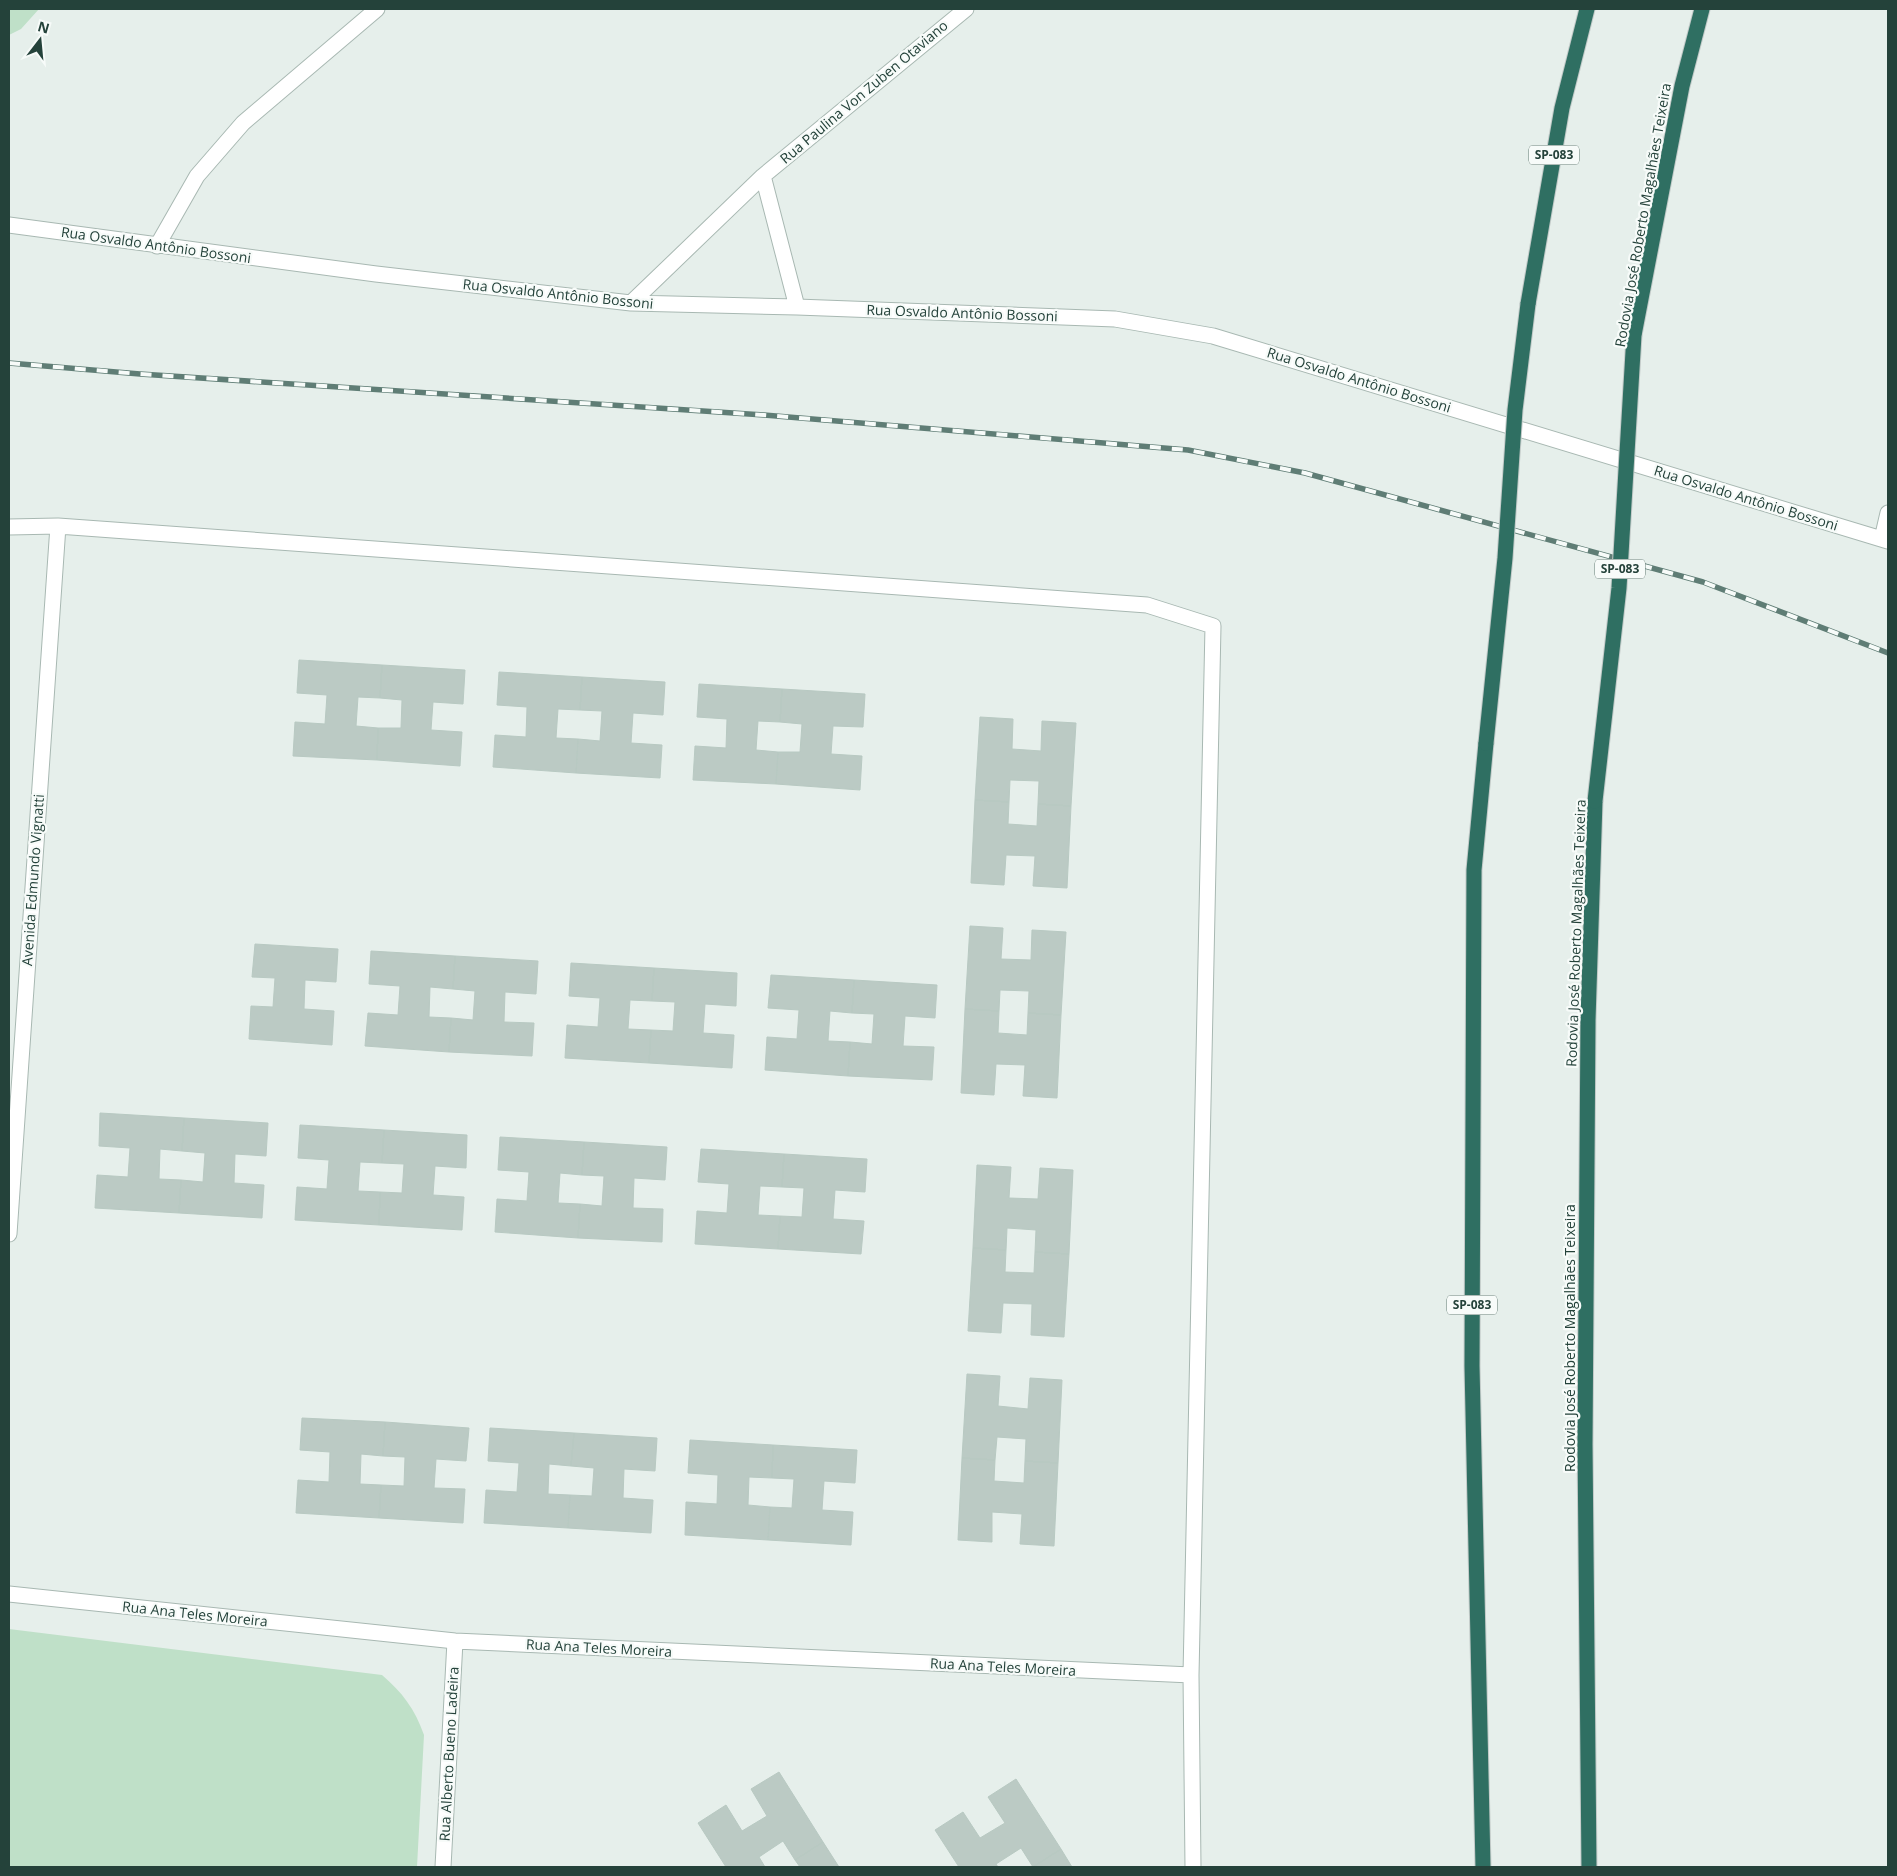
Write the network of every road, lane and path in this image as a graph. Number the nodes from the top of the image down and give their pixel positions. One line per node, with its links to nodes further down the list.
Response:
1 (377, 9): 7 (street)
2 (966, 9): 5 (street, Rua Paulina Von Zuben Otaviano)
3 (1587, 9): 20 (highway, SP-083, bridge)
4 (1702, 9): 21 (highway, Rodovia José Roberto Magalhães Teixeira / SP-083, bridge)
5 (763, 176): 8 (street, Rua Paulina Von Zuben Otaviano); 9 (street)
6 (9, 225): 7 (street, Rua Osvaldo Antônio Bossoni)
7 (157, 246): 8 (street, Rua Osvaldo Antônio Bossoni)
8 (631, 303): 9 (street, Rua Osvaldo Antônio Bossoni)
9 (797, 307): 13 (street, Rua Osvaldo Antônio Bossoni)
10 (1888, 513): 13 (street)
11 (58, 526): 12 (street); 14 (street, Avenida Edmundo Vignatti); 17 (street)
12 (9, 527)
13 (1885, 540)
14 (9, 1234)
15 (9, 1594): 16 (street, Rua Ana Teles Moreira)
16 (456, 1641): 17 (street, Rua Ana Teles Moreira); 18 (street, Rua Alberto Bueno Ladeira)
17 (1190, 1675): 19 (street)
18 (443, 1867)
19 (1193, 1867)
20 (1484, 1867)
21 (1589, 1867)

